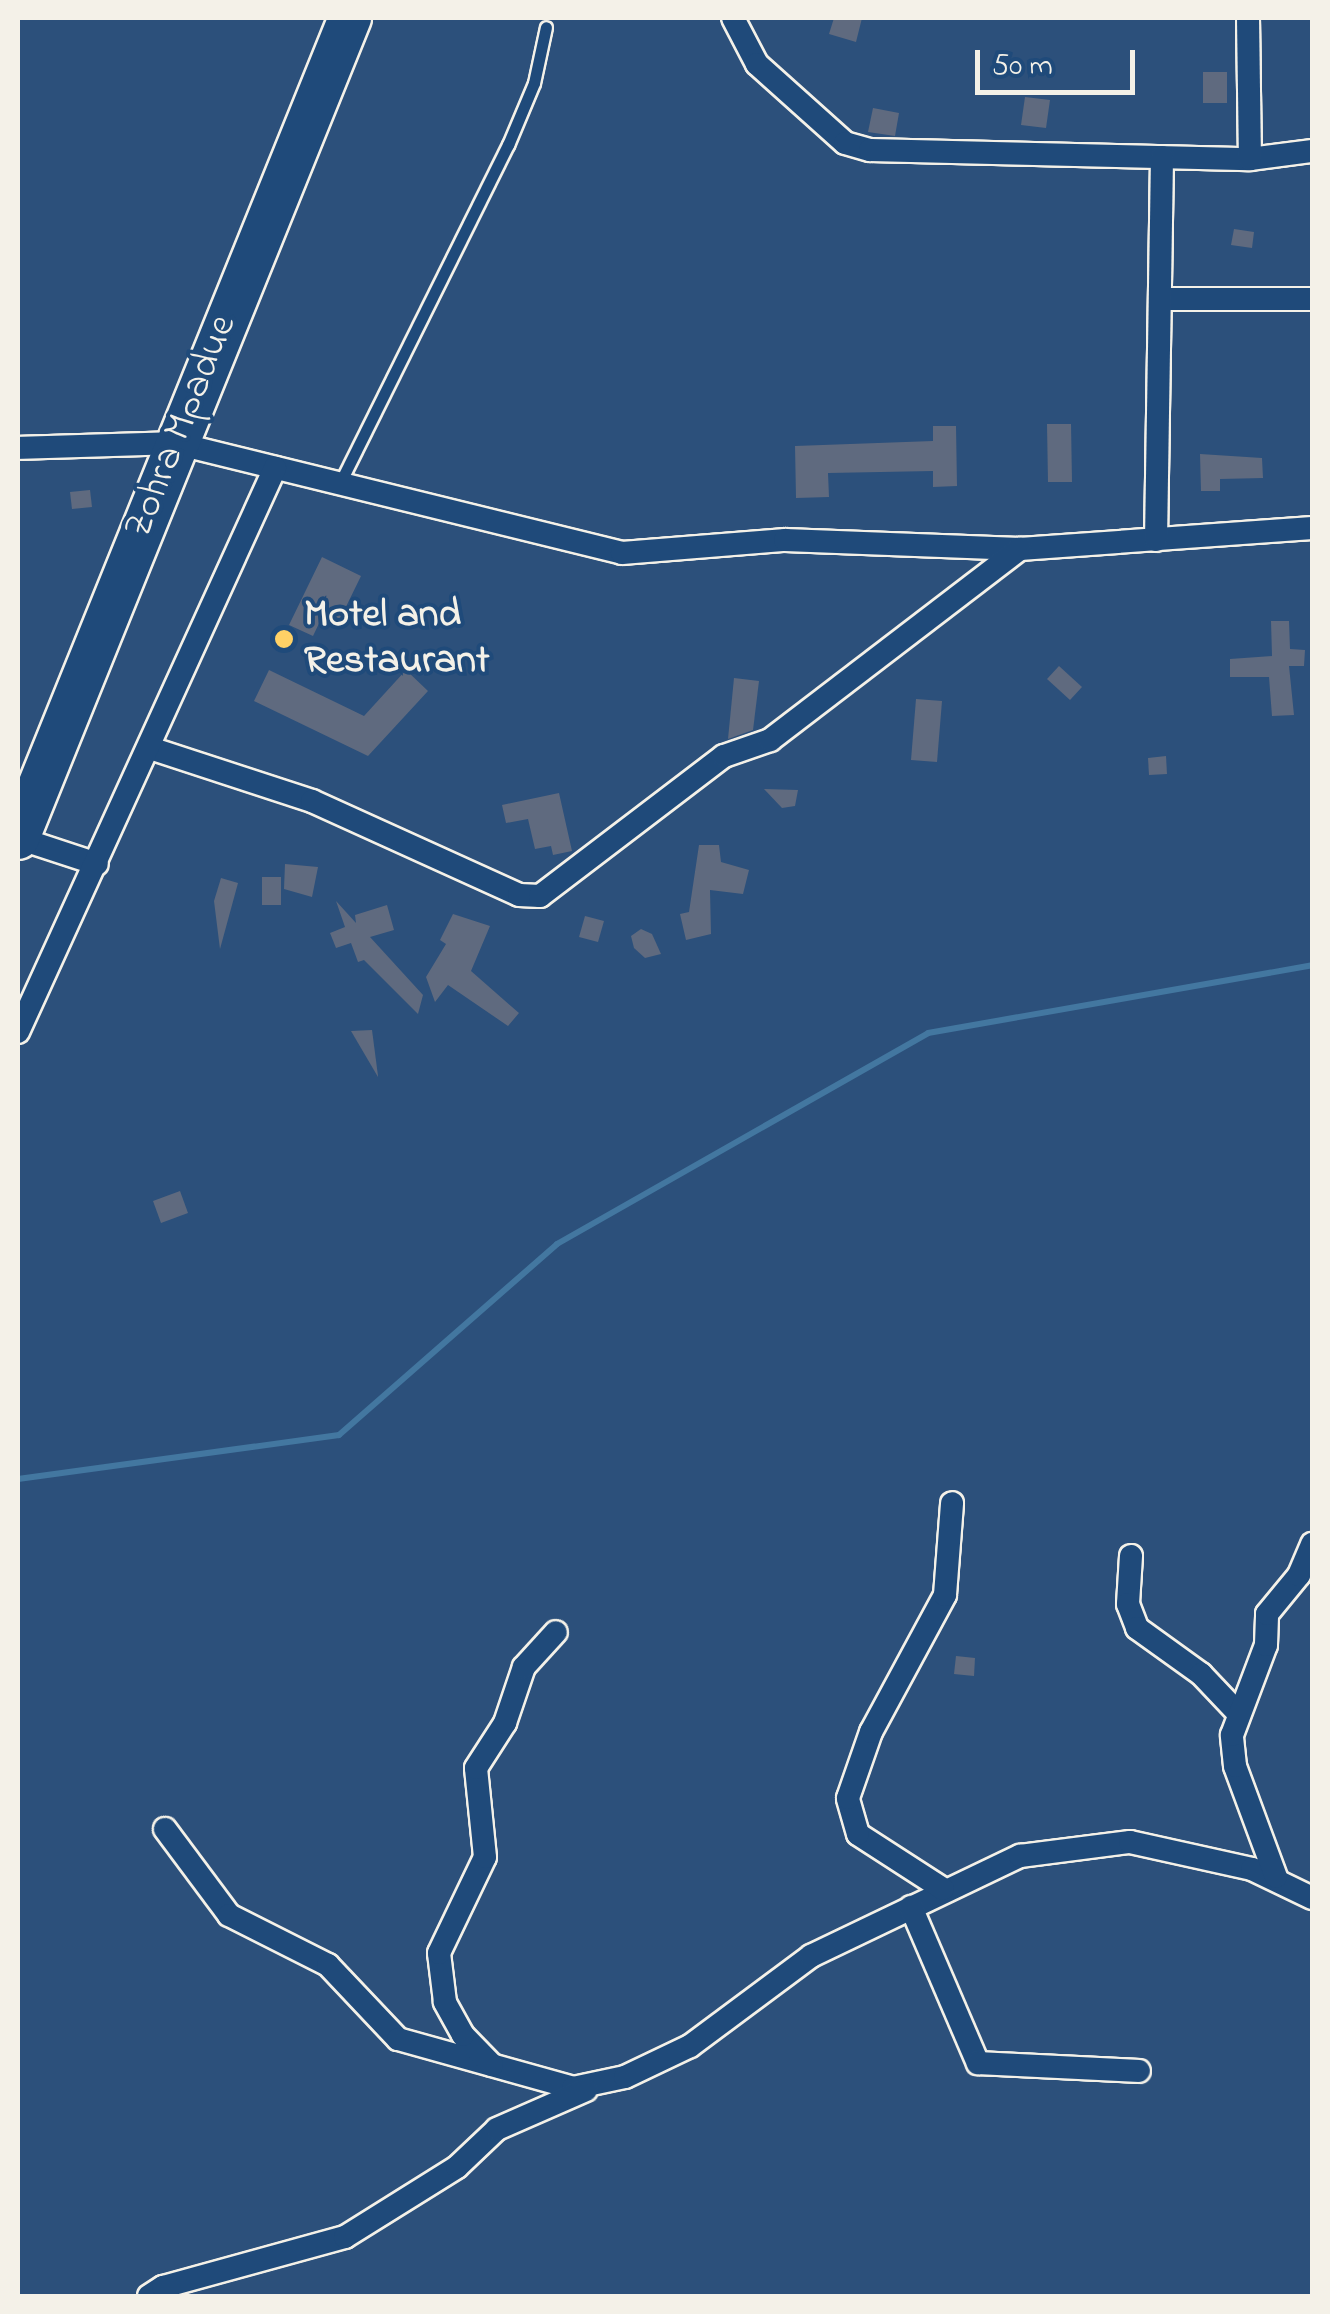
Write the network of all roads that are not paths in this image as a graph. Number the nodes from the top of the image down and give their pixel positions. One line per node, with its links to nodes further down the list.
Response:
1 (350, 18): 10 (highway, Zohra Mpadue)
2 (733, 18): 6 (street)
3 (1248, 18): 7 (street)
4 (546, 27): 13 (lane)
5 (1312, 151): 7 (street)
6 (1162, 158): 7 (street); 8 (street)
7 (1250, 158)
8 (1162, 299): 9 (street); 15 (street)
9 (1312, 299)
10 (175, 442): 11 (street); 12 (street); 18 (highway, Zohra Mpadue)
11 (18, 448)
12 (275, 468): 13 (street); 17 (street)
13 (339, 485): 16 (street)
14 (1312, 528): 15 (street)
15 (1156, 540): 16 (street)
16 (1020, 549): 17 (street)
17 (150, 748): 19 (street)
18 (18, 838): 19 (street)
19 (97, 864): 20 (street)
20 (18, 1032)
21 (952, 1503): 28 (street)
22 (1312, 1544): 25 (street)
23 (1131, 1556): 25 (street)
24 (556, 1632): 31 (street)
25 (1237, 1712): 27 (street)
26 (164, 1829): 31 (street)
27 (1276, 1877): 28 (street); 29 (street)
28 (942, 1889): 30 (street)
29 (1312, 1898)
30 (911, 1907): 32 (street); 33 (street)
31 (494, 2068): 33 (street)
32 (1140, 2071)
33 (598, 2084): 34 (street)
34 (149, 2296)

